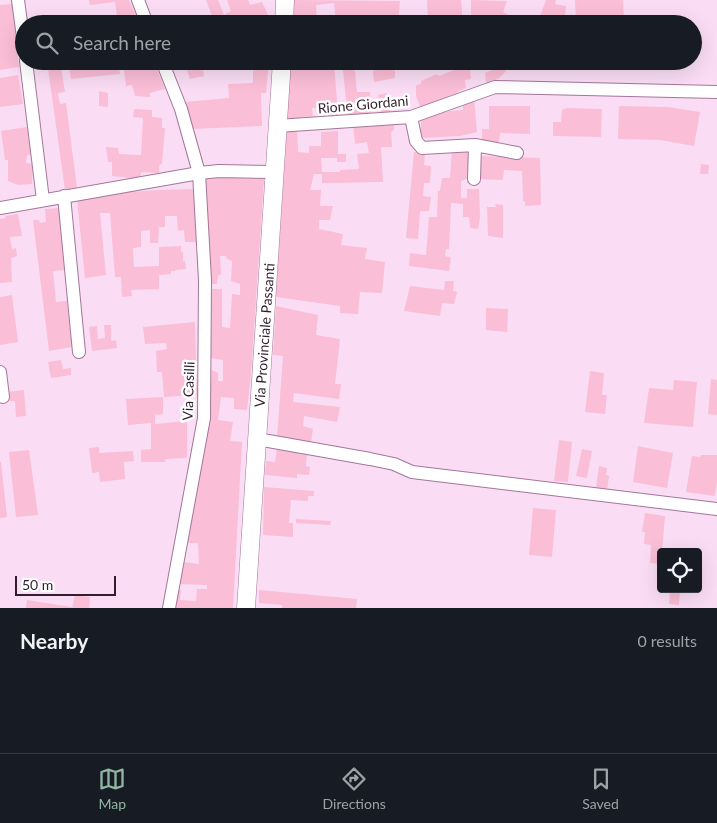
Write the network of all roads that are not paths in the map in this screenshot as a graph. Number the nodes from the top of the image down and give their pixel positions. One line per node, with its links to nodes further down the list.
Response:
1 (18, 0): 4 (street)
2 (138, 0): 5 (street)
3 (286, 0): 6 (main road)
4 (20, 15)
5 (144, 15)
6 (285, 15)
7 (27, 70): 19 (street)
8 (166, 70): 16 (street, Via Casilli)
9 (281, 70): 12 (main road, Via Provinciale Passanti)
10 (717, 92): 11 (street, Rione Giordani)
11 (411, 117): 12 (street, Rione Giordani); 13 (street)
12 (278, 126): 15 (main road, Via Provinciale Passanti)
13 (475, 145): 14 (street); 17 (street)
14 (517, 153)
15 (274, 172): 16 (street); 24 (main road, Via Provinciale Passanti)
16 (199, 173): 18 (street); 26 (street, Via Casilli)
17 (474, 179)
18 (64, 196): 19 (street); 21 (street)
19 (43, 200): 20 (street)
20 (0, 208)
21 (79, 352)
22 (0, 372): 23 (street)
23 (3, 397)
24 (257, 439): 25 (street); 27 (main road, Via Provinciale Passanti)
25 (717, 509)
26 (169, 608)
27 (246, 608)

